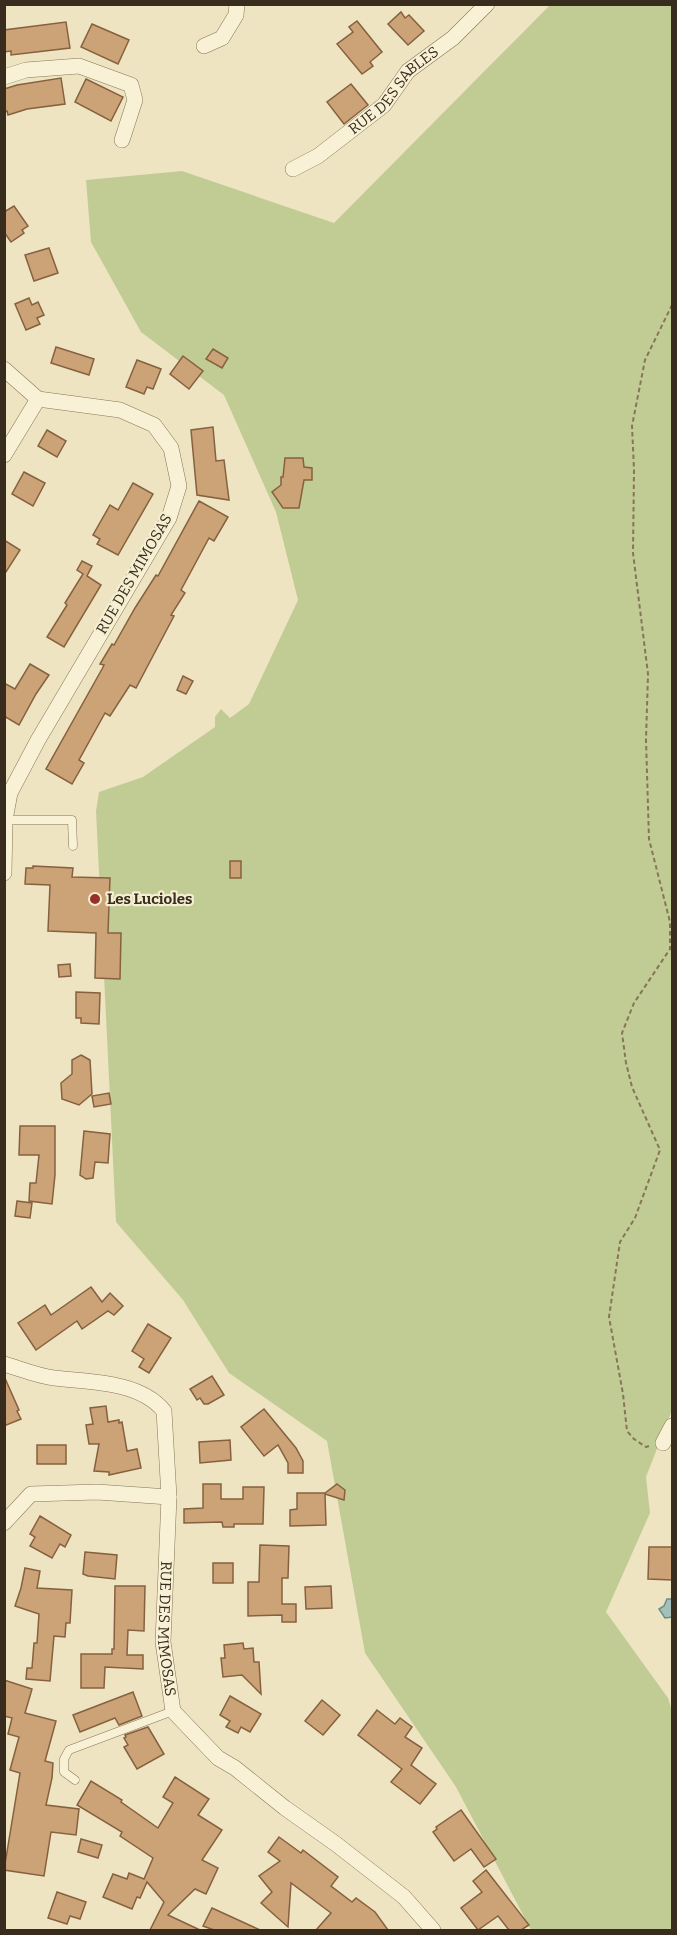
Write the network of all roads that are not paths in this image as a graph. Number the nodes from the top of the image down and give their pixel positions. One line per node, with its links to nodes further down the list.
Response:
1 (237, 4): 3 (street)
2 (487, 4): 6 (street, RUE DES SABLES)
3 (204, 46)
4 (4, 77): 5 (street)
5 (122, 140)
6 (293, 169)
7 (4, 369): 8 (street)
8 (38, 399): 9 (street); 10 (street, RUE DES MIMOSAS)
9 (4, 455)
10 (5, 820): 11 (lane); 12 (street, RUE DES MIMOSAS)
11 (73, 846)
12 (4, 873)
13 (4, 1364): 16 (street, RUE DES MIMOSAS)
14 (672, 1426): 15 (street)
15 (663, 1443)
16 (168, 1497): 17 (street); 18 (street, RUE DES MIMOSAS)
17 (4, 1523)
18 (173, 1711): 19 (lane); 20 (street, RUE DES MIMOSAS)
19 (75, 1780)
20 (433, 1930)

